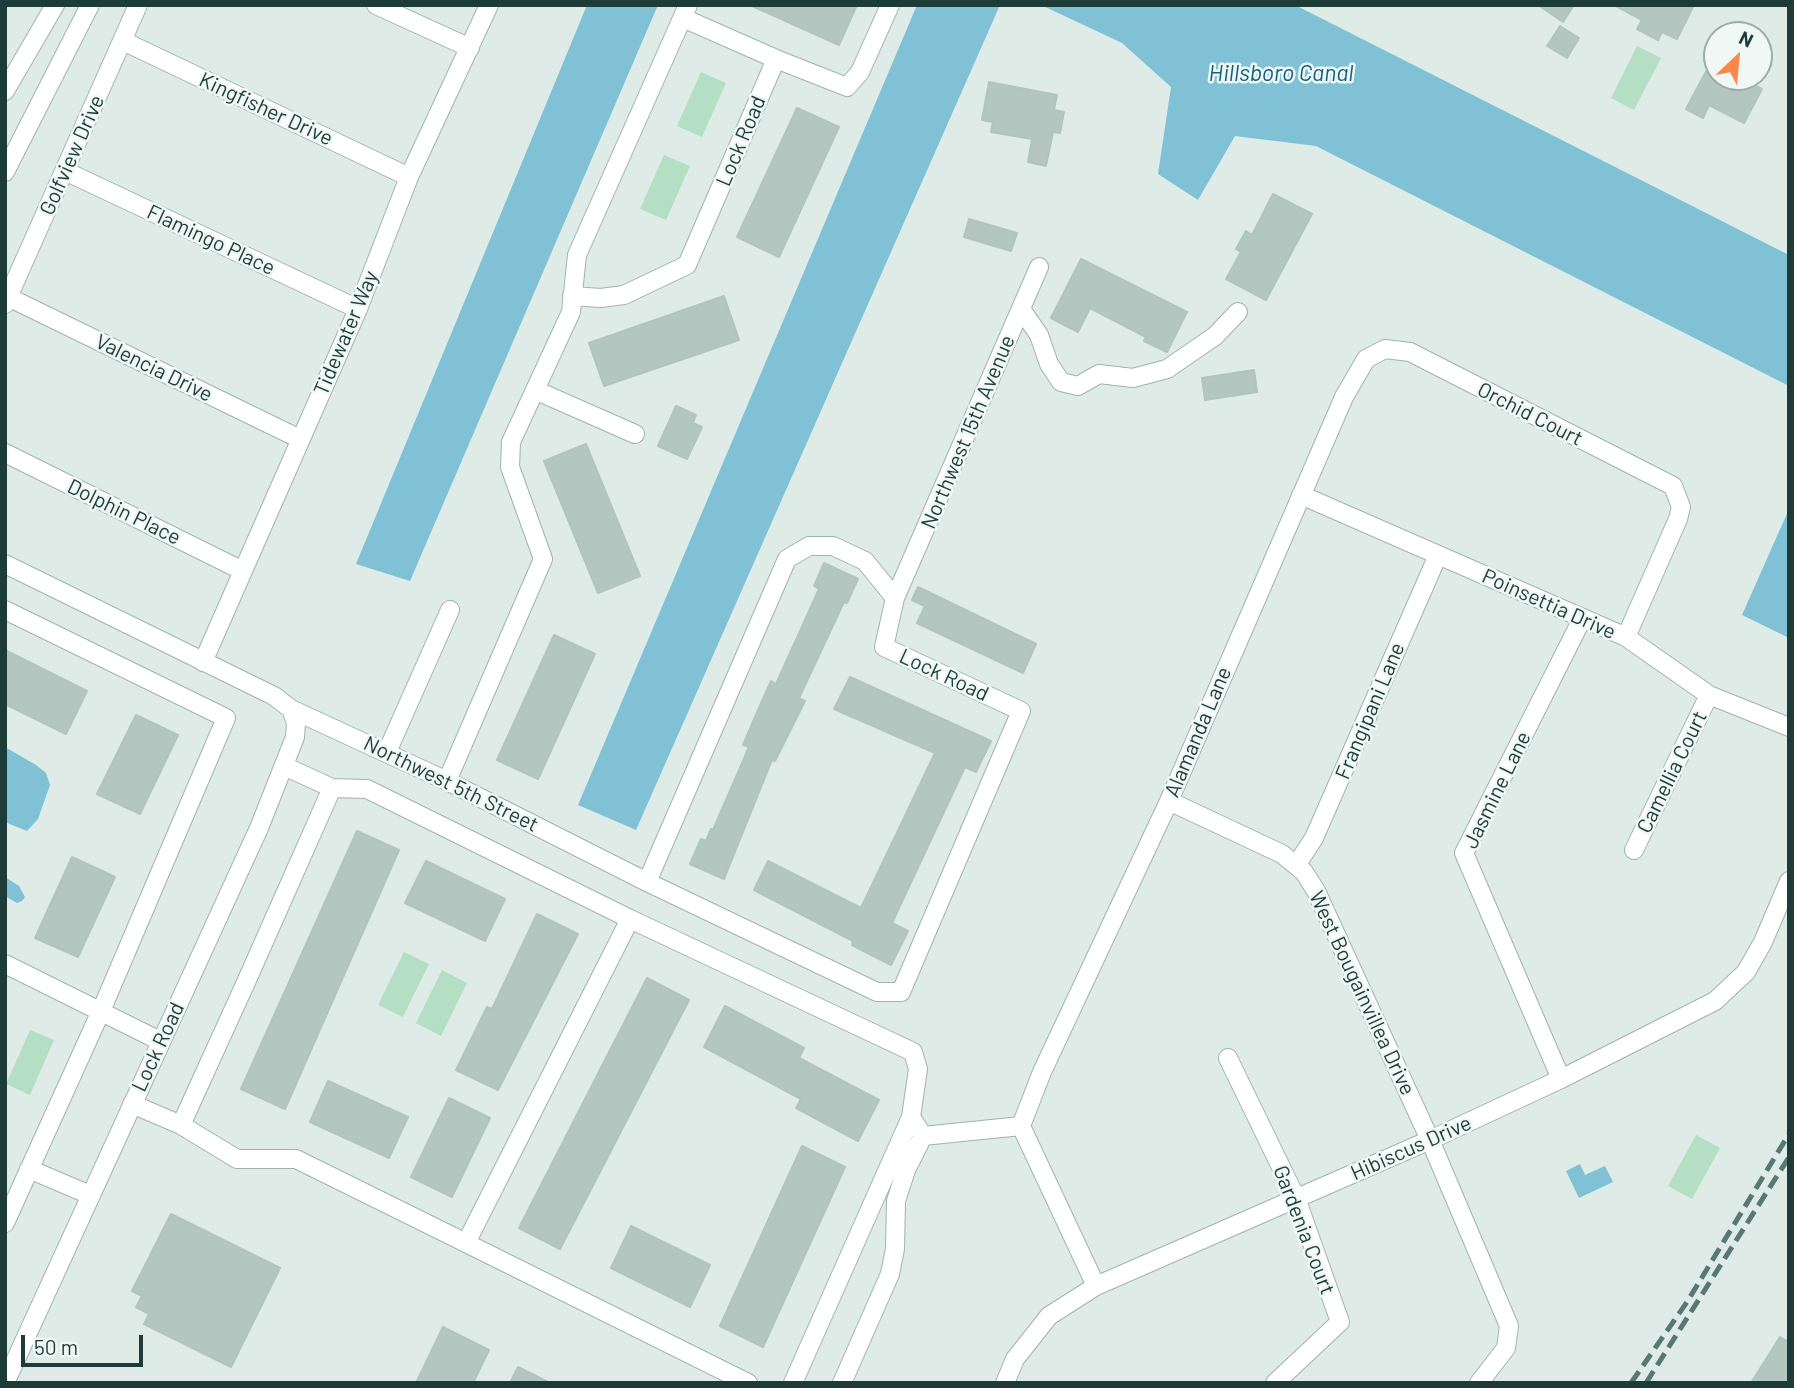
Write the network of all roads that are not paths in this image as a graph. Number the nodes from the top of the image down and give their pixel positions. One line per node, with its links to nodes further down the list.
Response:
1 (55, 5): 11 (street)
2 (90, 5): 13 (street)
3 (138, 5): 8 (street, Golfview Drive)
4 (376, 5): 9 (street)
5 (489, 5): 9 (street, Tidewater Way)
6 (890, 5): 10 (street)
7 (685, 11): 10 (street); 16 (street)
8 (123, 41): 12 (street, Golfview Drive); 14 (street, Kingfisher Drive)
9 (470, 48): 14 (street, Tidewater Way)
10 (776, 59): 16 (street, Lock Road)
11 (5, 91)
12 (65, 171): 17 (street, Golfview Drive); 18 (street, Flamingo Place)
13 (5, 172)
14 (409, 177): 18 (street, Tidewater Way)
15 (1039, 267): 19 (street, Northwest 15th Avenue)
16 (572, 296): 22 (street)
17 (7, 301): 24 (street, Valencia Drive)
18 (358, 309): 24 (street, Tidewater Way)
19 (1021, 309): 20 (street); 30 (street, Northwest 15th Avenue)
20 (1238, 312)
21 (1385, 349): 26 (street, Alamanda Lane); 34 (street, Orchid Court)
22 (535, 390): 23 (street); 41 (street)
23 (635, 435)
24 (300, 439): 29 (street, Tidewater Way)
25 (5, 453): 29 (street, Dolphin Place)
26 (1301, 495): 27 (street, Poinsettia Drive); 43 (street, Alamanda Lane)
27 (1437, 555): 33 (street, Poinsettia Drive); 45 (street, Frangipani Lane)
28 (5, 564): 35 (street, Northwest 5th Street)
29 (243, 571): 35 (street, Tidewater Way)
30 (895, 597): 47 (street); 50 (street, Lock Road)
31 (5, 610): 51 (street)
32 (450, 610): 39 (street)
33 (1582, 619): 34 (street, Poinsettia Drive); 54 (street, Jasmine Lane)
34 (1626, 637): 36 (street, Poinsettia Drive)
35 (203, 662): 37 (street, Northwest 5th Street)
36 (1709, 695): 38 (street, Poinsettia Drive); 44 (street, Camellia Court)
37 (291, 709): 39 (street, Northwest 5th Street); 40 (street, Lock Road)
38 (1789, 727)
39 (387, 752): 41 (street, Northwest 5th Street)
40 (284, 766): 42 (street); 52 (street, Lock Road)
41 (447, 781): 47 (street, Northwest 5th Street)
42 (332, 788): 48 (street); 57 (street)
43 (1168, 801): 45 (street, West Bougainvillea Drive); 58 (street, Alamanda Lane)
44 (1634, 850)
45 (1297, 864): 60 (street, West Bougainvillea Drive)
46 (1789, 881): 54 (street, Hibiscus Drive)
47 (647, 882): 50 (street, Northwest 5th Street)
48 (630, 919): 56 (street); 65 (street)
49 (5, 964): 51 (street)
50 (901, 992)
51 (101, 1011): 52 (street); 61 (street)
52 (160, 1041): 55 (street, Lock Road)
53 (1228, 1058): 63 (street, Gardenia Court)
54 (1561, 1079): 60 (street, Hibiscus Drive)
55 (131, 1104): 57 (street); 62 (street, Lock Road)
56 (911, 1116): 59 (street); 69 (street)
57 (181, 1125): 65 (street)
58 (1021, 1126): 59 (street); 66 (street)
59 (923, 1136): 70 (street)
60 (1430, 1140): 63 (street, Hibiscus Drive); 73 (street, West Bougainvillea Drive)
61 (29, 1170): 62 (street); 64 (street)
62 (90, 1195): 67 (street, Lock Road)
63 (1296, 1198): 66 (street, Hibiscus Drive); 72 (street, Gardenia Court)
64 (5, 1223)
65 (466, 1243): 68 (street)
66 (1096, 1286): 71 (street, Hibiscus Drive)
67 (5, 1383)
68 (748, 1383)
69 (793, 1383)
70 (842, 1383)
71 (1004, 1383)
72 (1275, 1383)
73 (1479, 1383)

